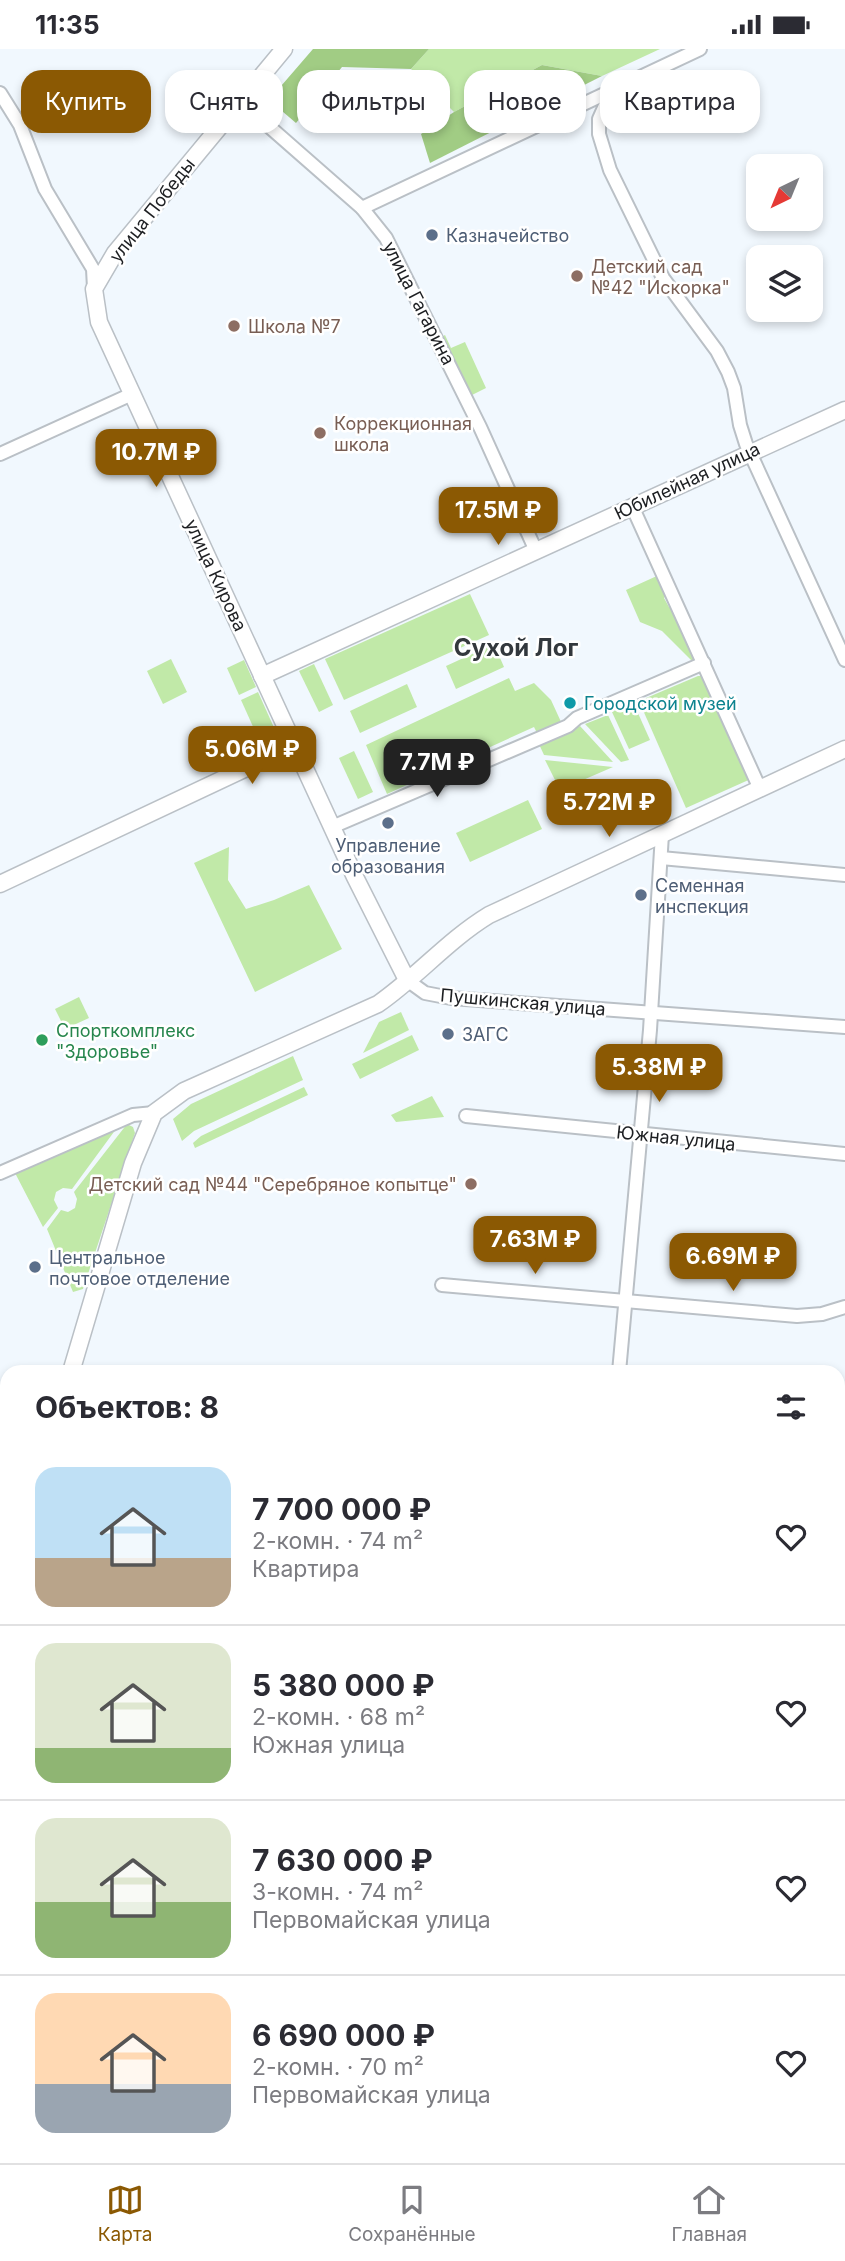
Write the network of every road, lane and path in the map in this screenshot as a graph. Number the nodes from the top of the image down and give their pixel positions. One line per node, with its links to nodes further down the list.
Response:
1 (284, 49): 3 (street, улица Победы)
2 (700, 49): 4 (street)
3 (266, 70)
4 (654, 70)
5 (0, 93): 11 (street, улица Кирова)
6 (600, 95): 10 (street)
7 (600, 117): 14 (street)
8 (214, 133): 11 (street, улица Победы)
9 (276, 133): 10 (street, улица Гагарина)
10 (362, 208): 17 (street, улица Гагарина)
11 (94, 289): 12 (street, улица Кирова)
12 (132, 394): 15 (street); 20 (street, улица Кирова)
13 (845, 409): 14 (street, Юбилейная улица)
14 (750, 452): 16 (street, Юбилейная улица); 18 (street)
15 (0, 454)
16 (632, 506): 17 (street, Юбилейная улица); 19 (street)
17 (536, 551): 20 (street, Юбилейная улица)
18 (845, 660)
19 (704, 663): 23 (street); 24 (street)
20 (262, 676): 21 (street, улица Кирова)
21 (295, 745): 24 (street, улица Кирова); 28 (street)
22 (845, 749): 23 (street)
23 (760, 789): 25 (street)
24 (332, 827): 29 (street, улица Кирова)
25 (662, 834): 26 (street); 29 (street)
26 (661, 858): 27 (street); 30 (street)
27 (845, 875)
28 (0, 884)
29 (407, 980): 30 (street, Пушкинская улица); 32 (street)
30 (651, 1012): 31 (street, Пушкинская улица); 34 (street)
31 (845, 1027)
32 (153, 1113): 36 (street); 40 (street)
33 (466, 1116): 34 (street, Южная улица)
34 (639, 1134): 35 (street, Южная улица); 38 (street)
35 (845, 1154)
36 (0, 1173)
37 (442, 1285): 38 (street)
38 (626, 1301): 39 (street); 41 (street)
39 (845, 1309)
40 (73, 1365)
41 (620, 1365)

